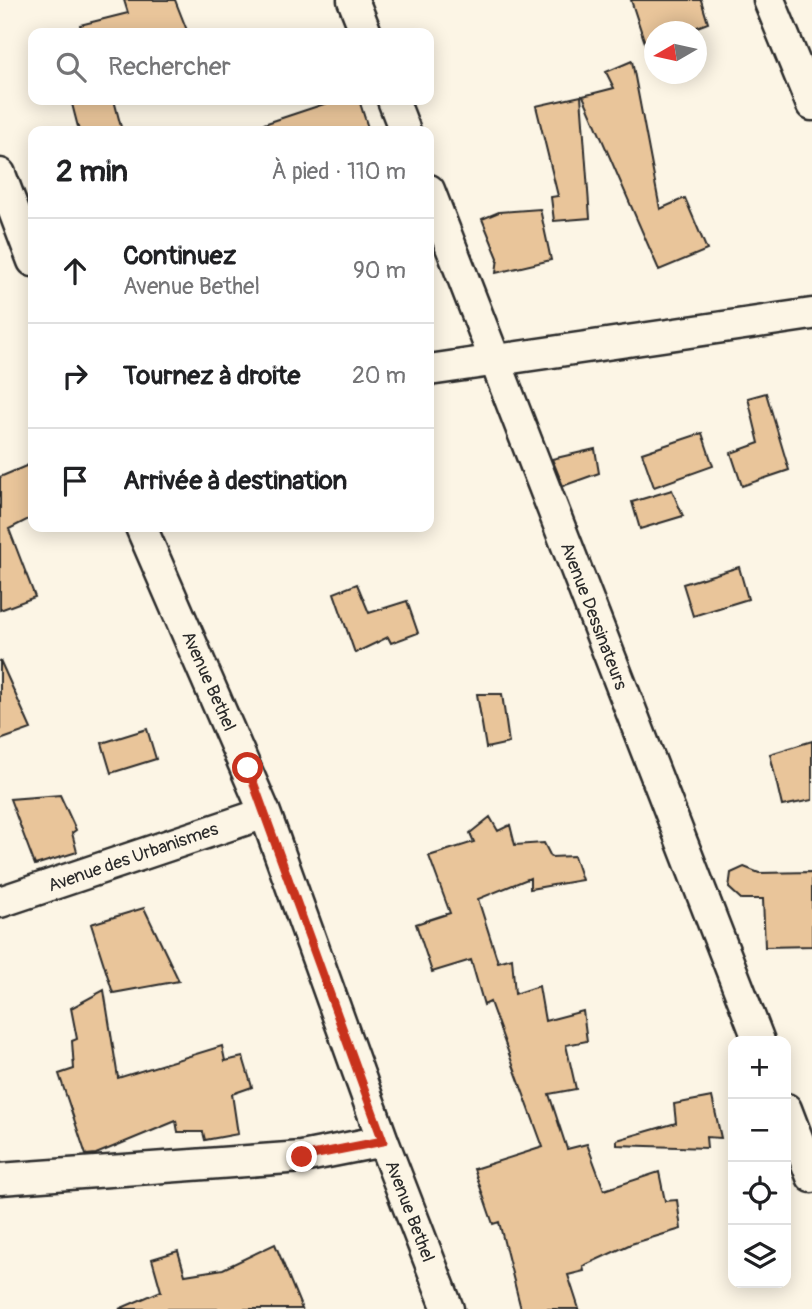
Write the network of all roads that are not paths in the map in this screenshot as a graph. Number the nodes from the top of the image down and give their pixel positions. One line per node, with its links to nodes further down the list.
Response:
1 (353, 0): 3 (street)
2 (769, 0): 4 (street)
3 (364, 28)
4 (812, 104)
5 (395, 105): 6 (street)
6 (403, 126)
7 (0, 174): 9 (street)
8 (434, 203): 11 (street, Avenue Dessinateurs)
9 (28, 248)
10 (812, 314): 11 (street)
11 (496, 360): 12 (street); 16 (street, Avenue Dessinateurs)
12 (434, 369)
13 (143, 532): 14 (street, Avenue Bethel)
14 (265, 813): 15 (street, Avenue des Urbanismes); 18 (street, Avenue Bethel)
15 (0, 902)
16 (757, 1036)
17 (791, 1122): 19 (street)
18 (383, 1141): 20 (street); 21 (street, Avenue Bethel)
19 (812, 1177)
20 (0, 1179)
21 (448, 1309)

